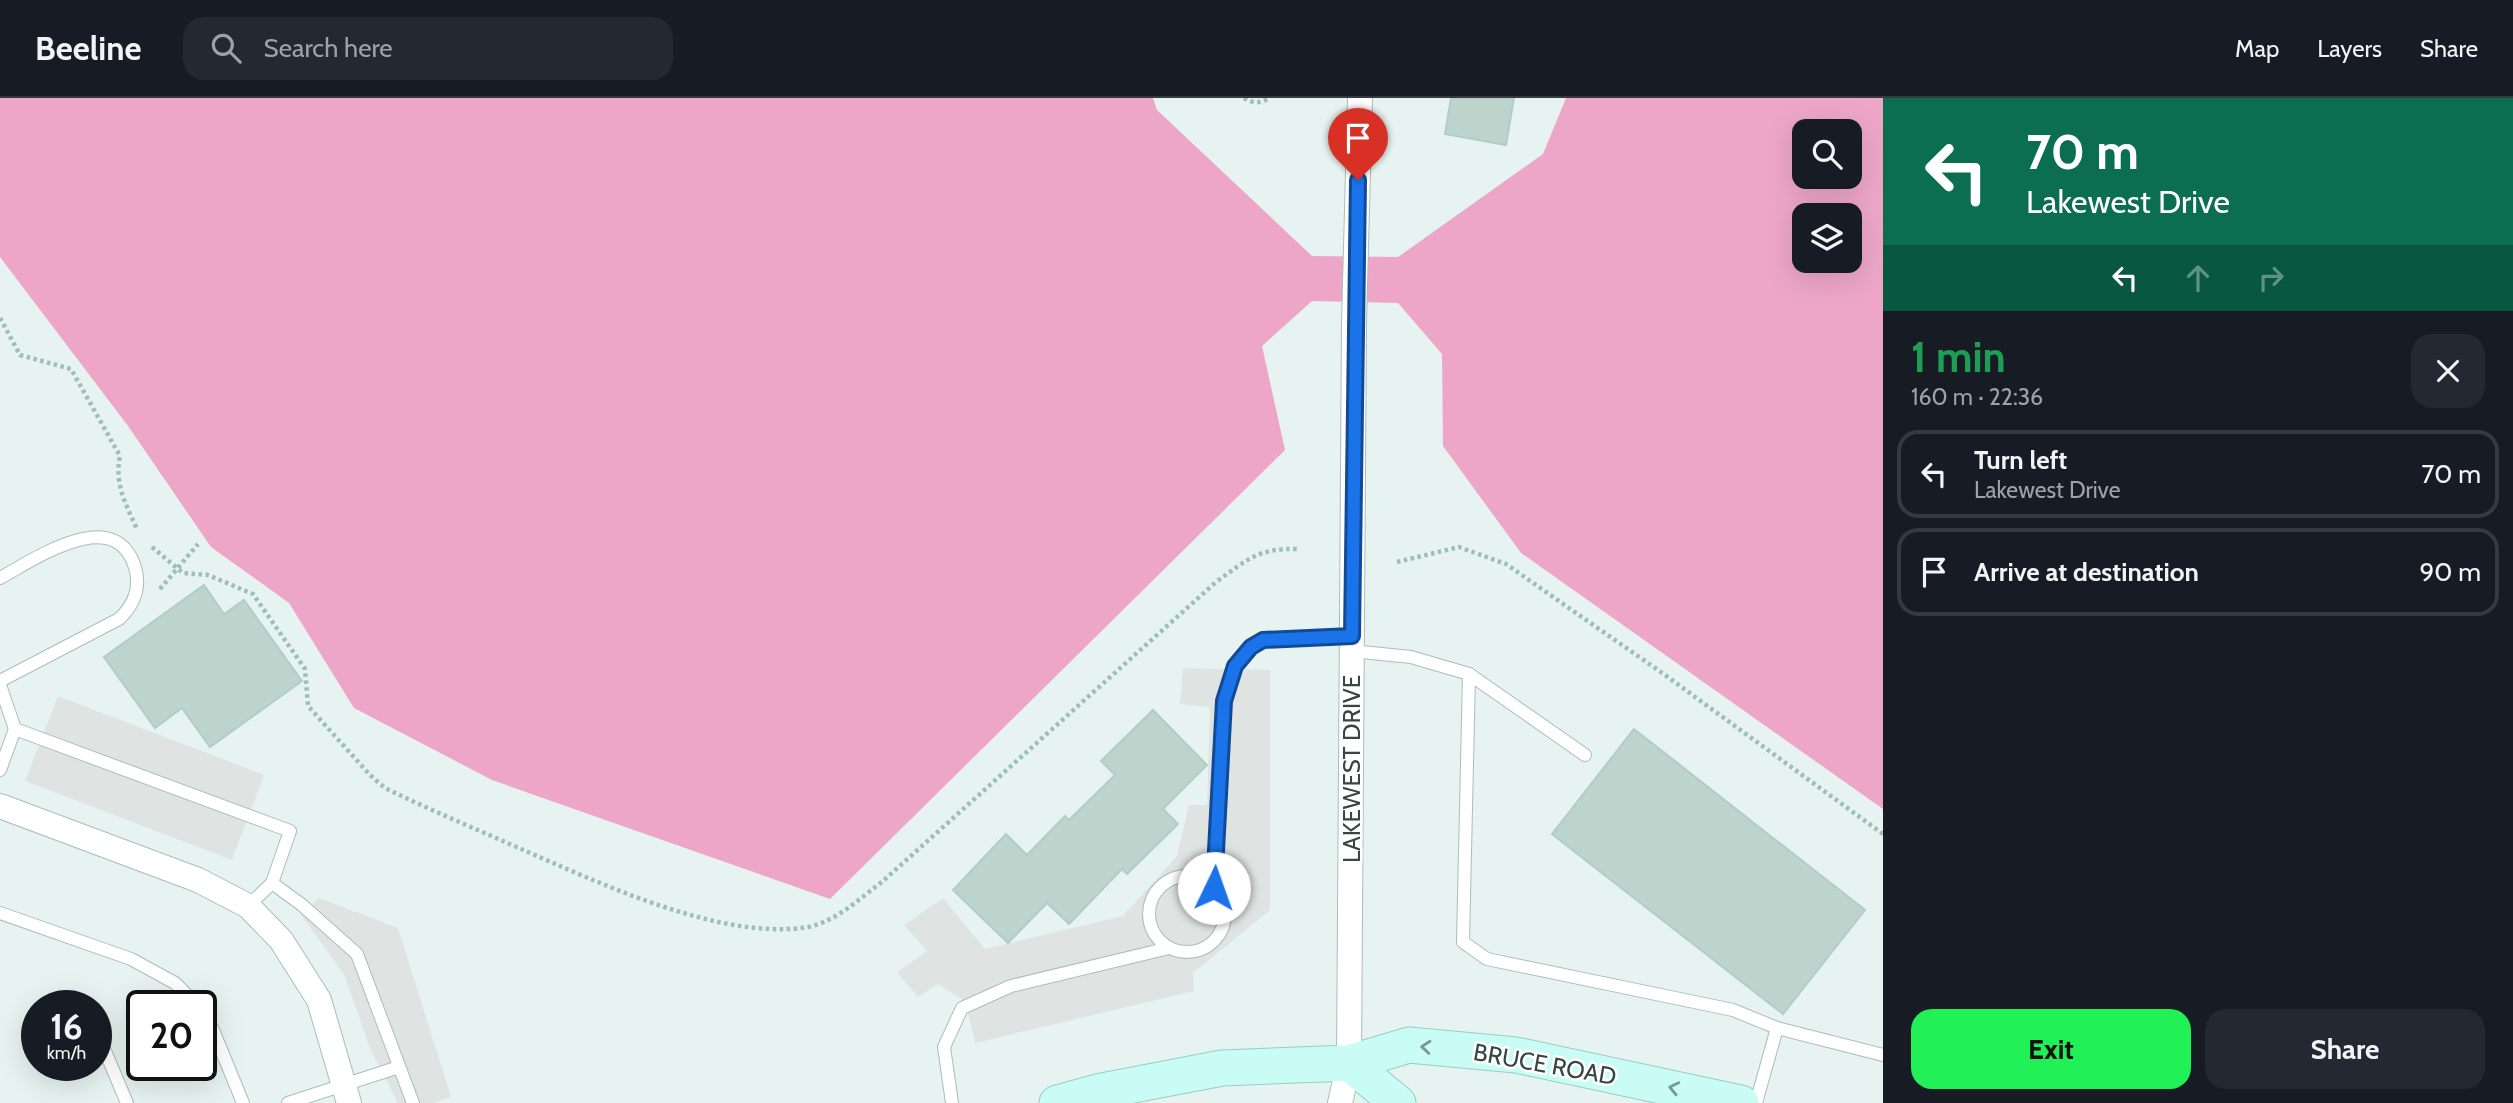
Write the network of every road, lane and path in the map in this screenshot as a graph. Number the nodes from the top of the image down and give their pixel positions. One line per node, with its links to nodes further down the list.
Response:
1 (1244, 98): 2 (path)
2 (1269, 98)
3 (1360, 98): 8 (street, LAKEWEST DRIVE)
4 (0, 318): 5 (path)
5 (1299, 549)
6 (1396, 562): 15 (path)
7 (0, 578): 10 (lane)
8 (1352, 643): 9 (lane); 17 (lane); 25 (street, LAKEWEST DRIVE)
9 (1469, 674): 12 (lane); 22 (lane)
10 (0, 683): 11 (lane)
11 (15, 729): 13 (lane); 16 (lane)
12 (1586, 755)
13 (0, 770)
14 (0, 806): 18 (street)
15 (1883, 834)
16 (272, 883): 18 (lane); 26 (lane)
17 (1214, 888): 20 (lane); 20 (lane)
18 (248, 906): 28 (street)
19 (0, 913): 21 (lane)
20 (1169, 948): 33 (lane)
21 (182, 990)
22 (1777, 1028): 24 (lane); 38 (lane)
23 (217, 1040): 30 (lane)
24 (1883, 1055)
25 (1349, 1063): 34 (main road, BRUCE ROAD); 35 (street, LAKEWEST DRIVE); 36 (main road); 37 (main road, BRUCE ROAD, one-way to 25)
26 (399, 1067): 28 (lane); 32 (lane)
27 (112, 1068): 29 (lane)
28 (346, 1094): 31 (lane)
29 (127, 1103)
30 (243, 1103)
31 (288, 1103)
32 (413, 1103)
33 (952, 1103)
34 (1057, 1103)
35 (1340, 1103)
36 (1398, 1103)
37 (1741, 1103)
38 (1756, 1103)

